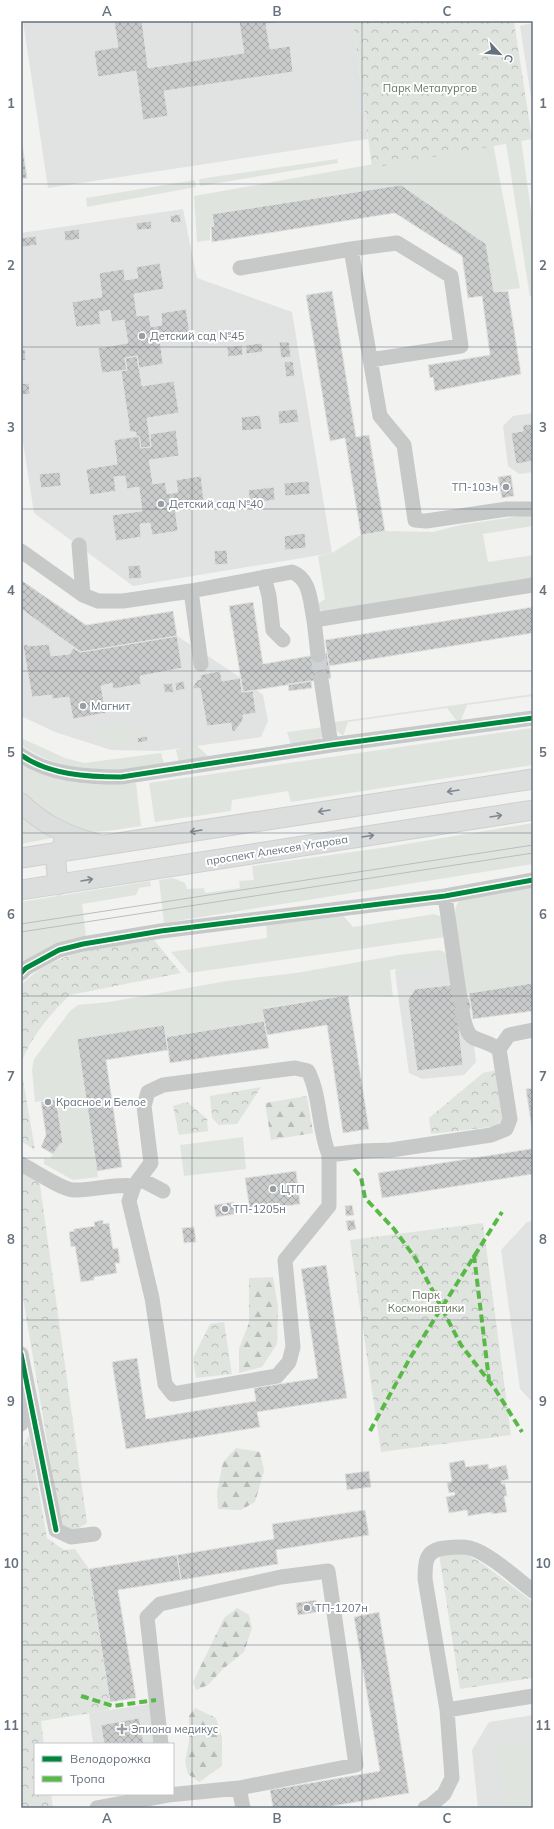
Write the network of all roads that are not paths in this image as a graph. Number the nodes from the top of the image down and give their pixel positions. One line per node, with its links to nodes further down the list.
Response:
1 (351, 249): 2 (street); 3 (street); 3 (street)
2 (240, 268)
3 (370, 360): 4 (street)
4 (533, 509)
5 (79, 545): 10 (street)
6 (21, 551): 10 (street)
7 (264, 577): 9 (street); 11 (street); 12 (street)
8 (533, 585): 11 (street)
9 (191, 591): 10 (street); 14 (street)
10 (83, 595)
11 (314, 620): 13 (street)
12 (283, 640)
13 (318, 655)
14 (201, 664)
15 (321, 679): 17 (street)
16 (533, 718): 17 (street)
17 (331, 745): 18 (street)
18 (21, 755)
19 (533, 778): 23 (main road, one-way to 23)
20 (21, 803): 22 (main road)
21 (533, 810): 27 (main road, проспект Алексея Угарова, one-way to 21)
22 (57, 830): 23 (main road); 24 (main road)
23 (103, 845): 24 (main road)
24 (56, 853): 25 (main road); 27 (main road)
25 (21, 858)
26 (533, 880): 29 (street)
27 (58, 885): 28 (main road, проспект Алексея Угарова)
28 (21, 890)
29 (445, 896): 30 (street); 32 (street)
30 (21, 973)
31 (533, 1030): 32 (street)
32 (499, 1049): 33 (street)
33 (329, 1155): 35 (street); 35 (street)
34 (21, 1164): 35 (street)
35 (137, 1182): 36 (street)
36 (163, 1191)
37 (21, 1354): 38 (street)
38 (30, 1404): 39 (street); 40 (street)
39 (21, 1424)
40 (94, 1534)
41 (533, 1591): 43 (street)
42 (533, 1696): 43 (street)
43 (447, 1710): 50 (street)
44 (162, 1743): 45 (street)
45 (239, 1788): 46 (street); 49 (street)
46 (174, 1794)
47 (168, 1795): 48 (street)
48 (97, 1808)
49 (242, 1808)
50 (425, 1808)

